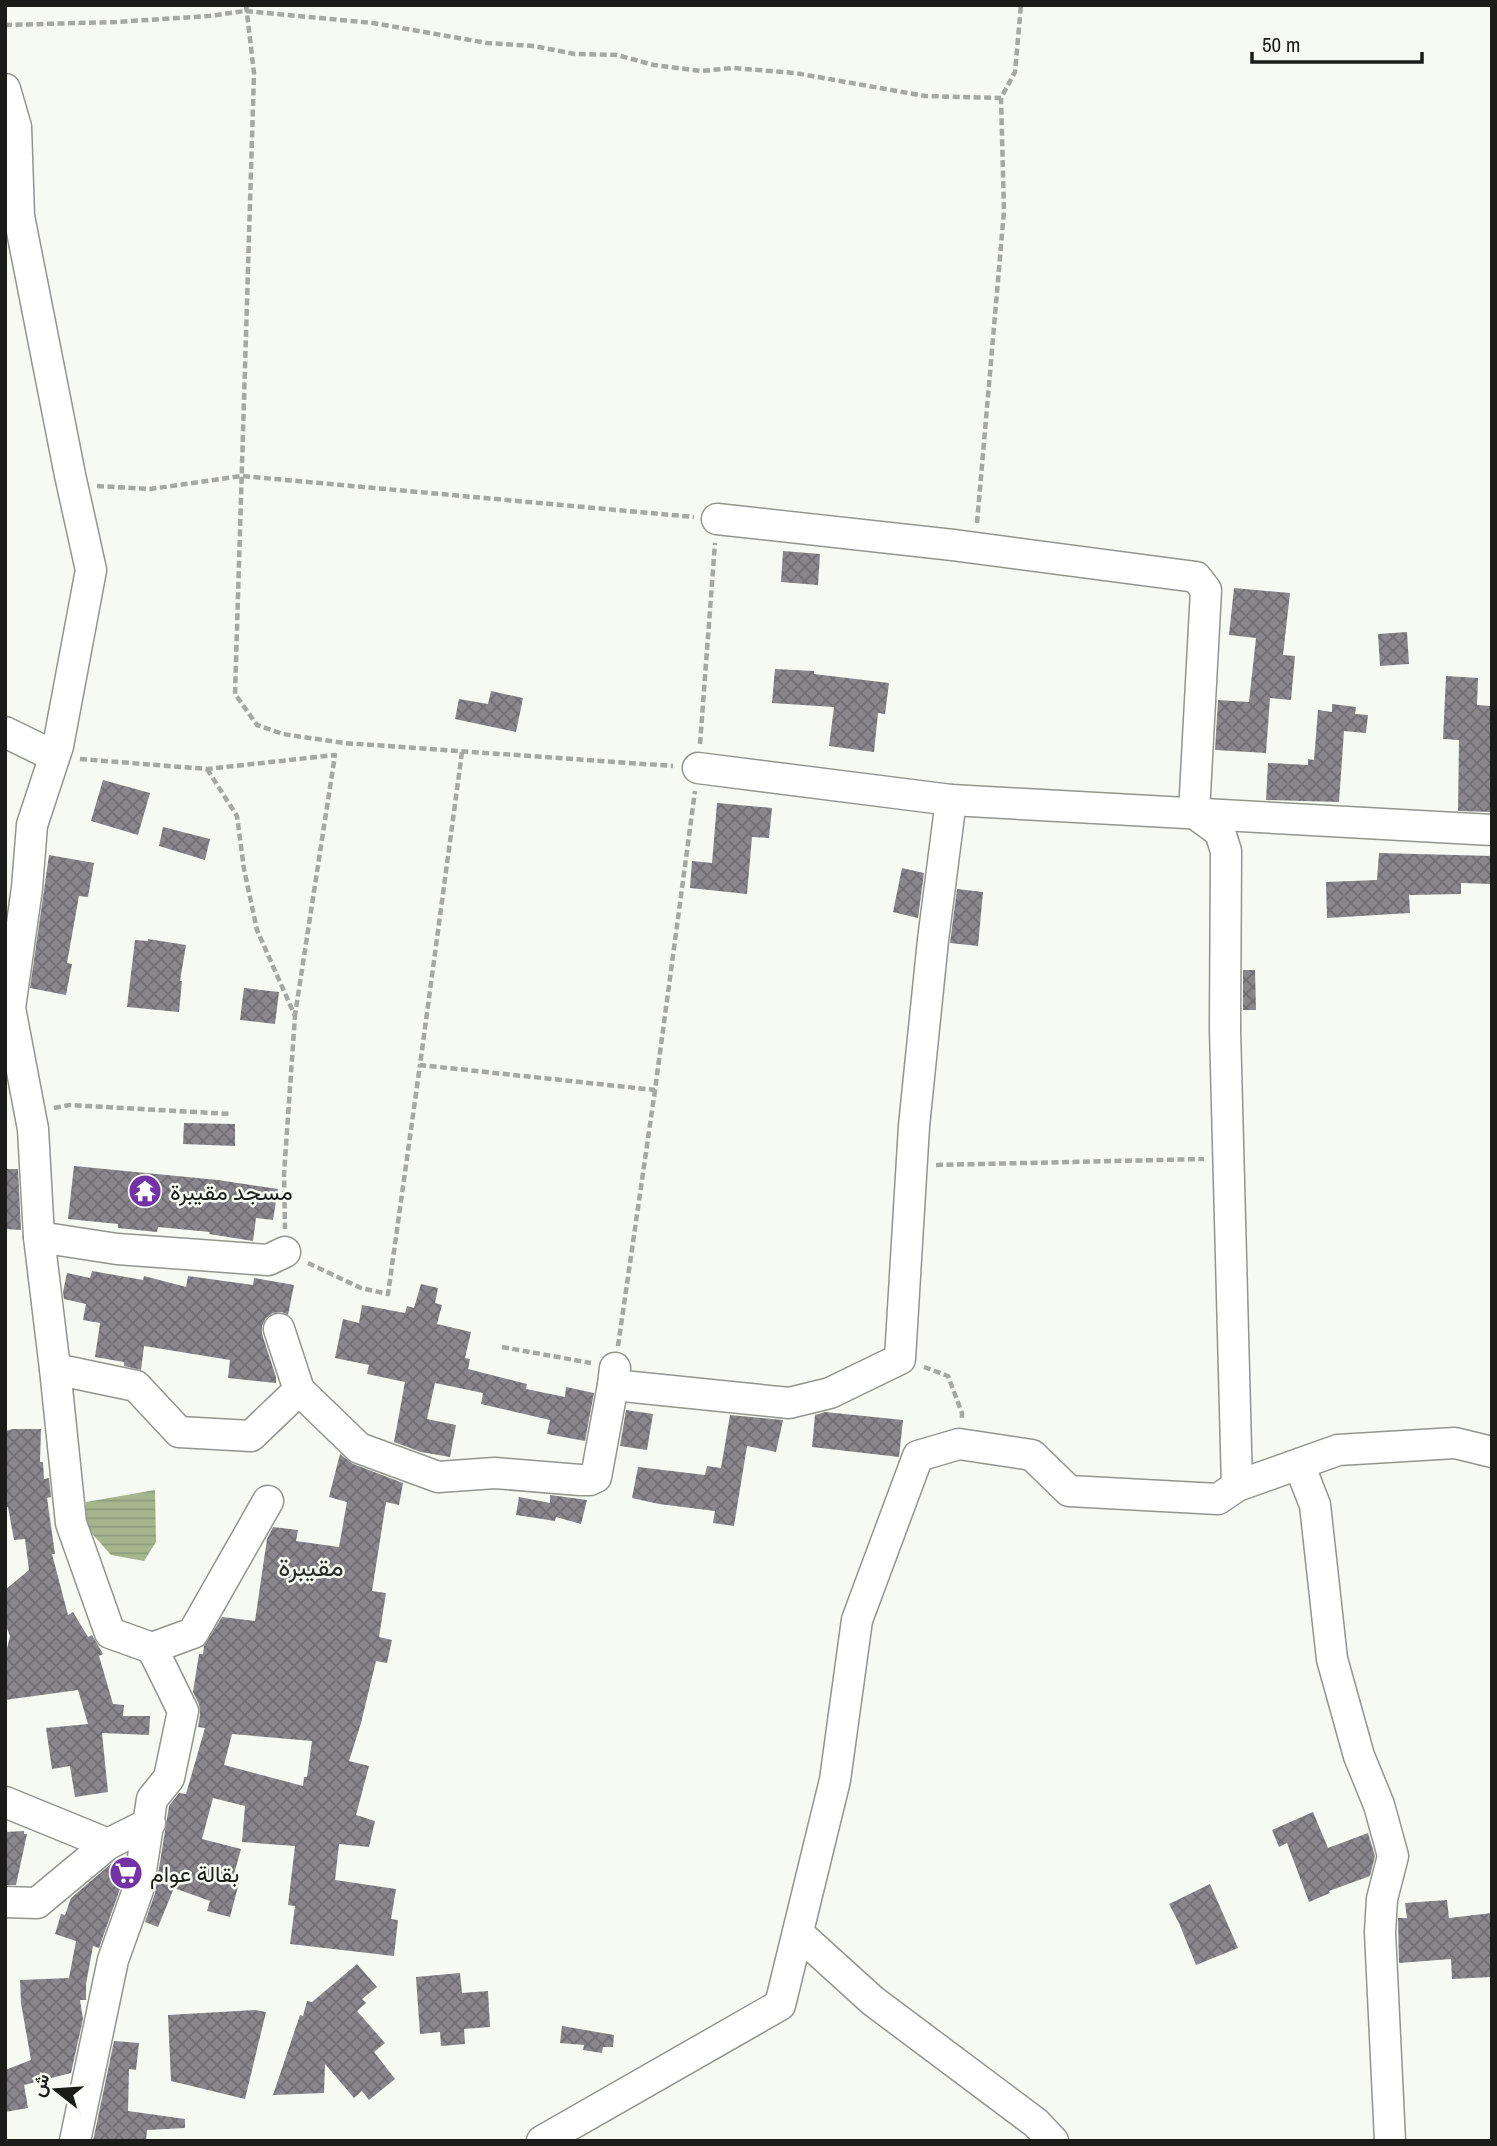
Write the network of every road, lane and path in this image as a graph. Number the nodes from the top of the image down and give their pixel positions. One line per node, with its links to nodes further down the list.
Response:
1 (1021, 5): 5 (path)
2 (245, 8): 3 (path); 5 (path); 6 (path)
3 (5, 25)
4 (5, 89): 7 (street)
5 (1001, 98): 9 (path)
6 (242, 476): 7 (path); 8 (path); 11 (path)
7 (72, 484): 12 (street)
8 (717, 519): 9 (street); 13 (path)
9 (975, 548): 16 (street)
10 (5, 732): 12 (street)
11 (462, 752): 13 (path); 19 (path)
12 (54, 757): 14 (path); 21 (street)
13 (698, 768): 15 (street); 20 (path)
14 (207, 769): 18 (path); 18 (path)
15 (951, 800): 16 (street); 24 (street)
16 (1194, 813): 17 (street); 23 (street)
17 (1492, 830)
18 (295, 1016): 26 (path)
19 (420, 1065): 20 (path); 26 (path)
20 (655, 1090): 31 (path)
21 (29, 1111): 22 (path); 25 (street)
22 (231, 1114)
23 (1228, 1154): 24 (path); 36 (street)
24 (911, 1164): 29 (street)
25 (39, 1237): 26 (street); 30 (street)
26 (285, 1252)
27 (279, 1329): 32 (street)
28 (502, 1347): 31 (path)
29 (900, 1359): 31 (street); 33 (path)
30 (55, 1369): 32 (street); 38 (street)
31 (614, 1377): 32 (street)
32 (299, 1390)
33 (959, 1444): 36 (street); 43 (street)
34 (1492, 1452): 35 (street)
35 (1299, 1464): 36 (street); 47 (street)
36 (1237, 1486)
37 (268, 1501): 38 (street)
38 (152, 1648): 40 (street)
39 (5, 1802): 41 (street)
40 (150, 1823): 41 (street); 44 (street)
41 (108, 1844): 42 (street)
42 (5, 1902)
43 (798, 1933): 45 (street); 46 (street)
44 (75, 2141)
45 (542, 2141)
46 (1053, 2141)
47 (1390, 2141)

